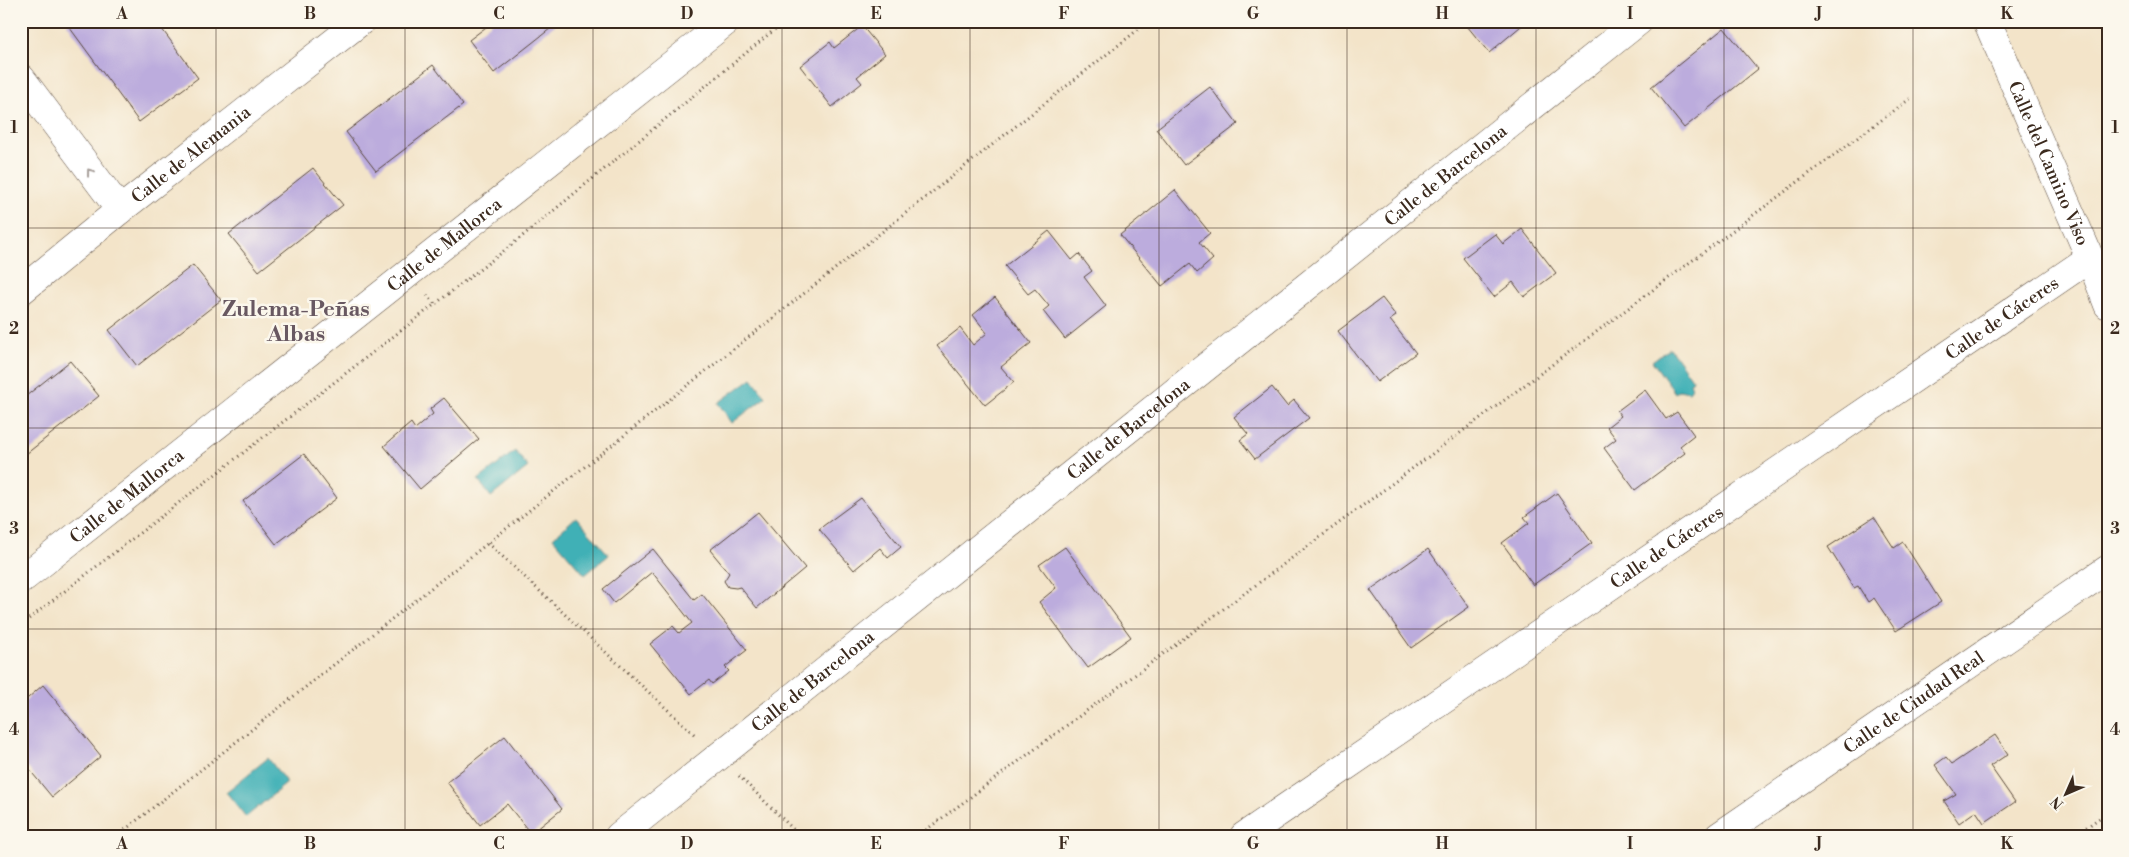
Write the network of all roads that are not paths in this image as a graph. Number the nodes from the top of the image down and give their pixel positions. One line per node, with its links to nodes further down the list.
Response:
1 (361, 21): 6 (street, Calle de Alemania)
2 (727, 21): 11 (street, Calle de Mallorca)
3 (1639, 21): 12 (street, Calle de Barcelona)
4 (1987, 21): 7 (street, Calle del Camino Viso)
5 (21, 78): 6 (street, one-way to 5)
6 (120, 210): 8 (street, Calle de Alemania)
7 (2090, 258): 9 (street, Calle del Camino Viso); 13 (street, Calle de Cáceres)
8 (21, 291)
9 (2108, 305)
10 (2108, 569): 14 (street, Calle de Ciudad Real)
11 (21, 580)
12 (619, 836)
13 (1244, 836)
14 (1719, 836)

